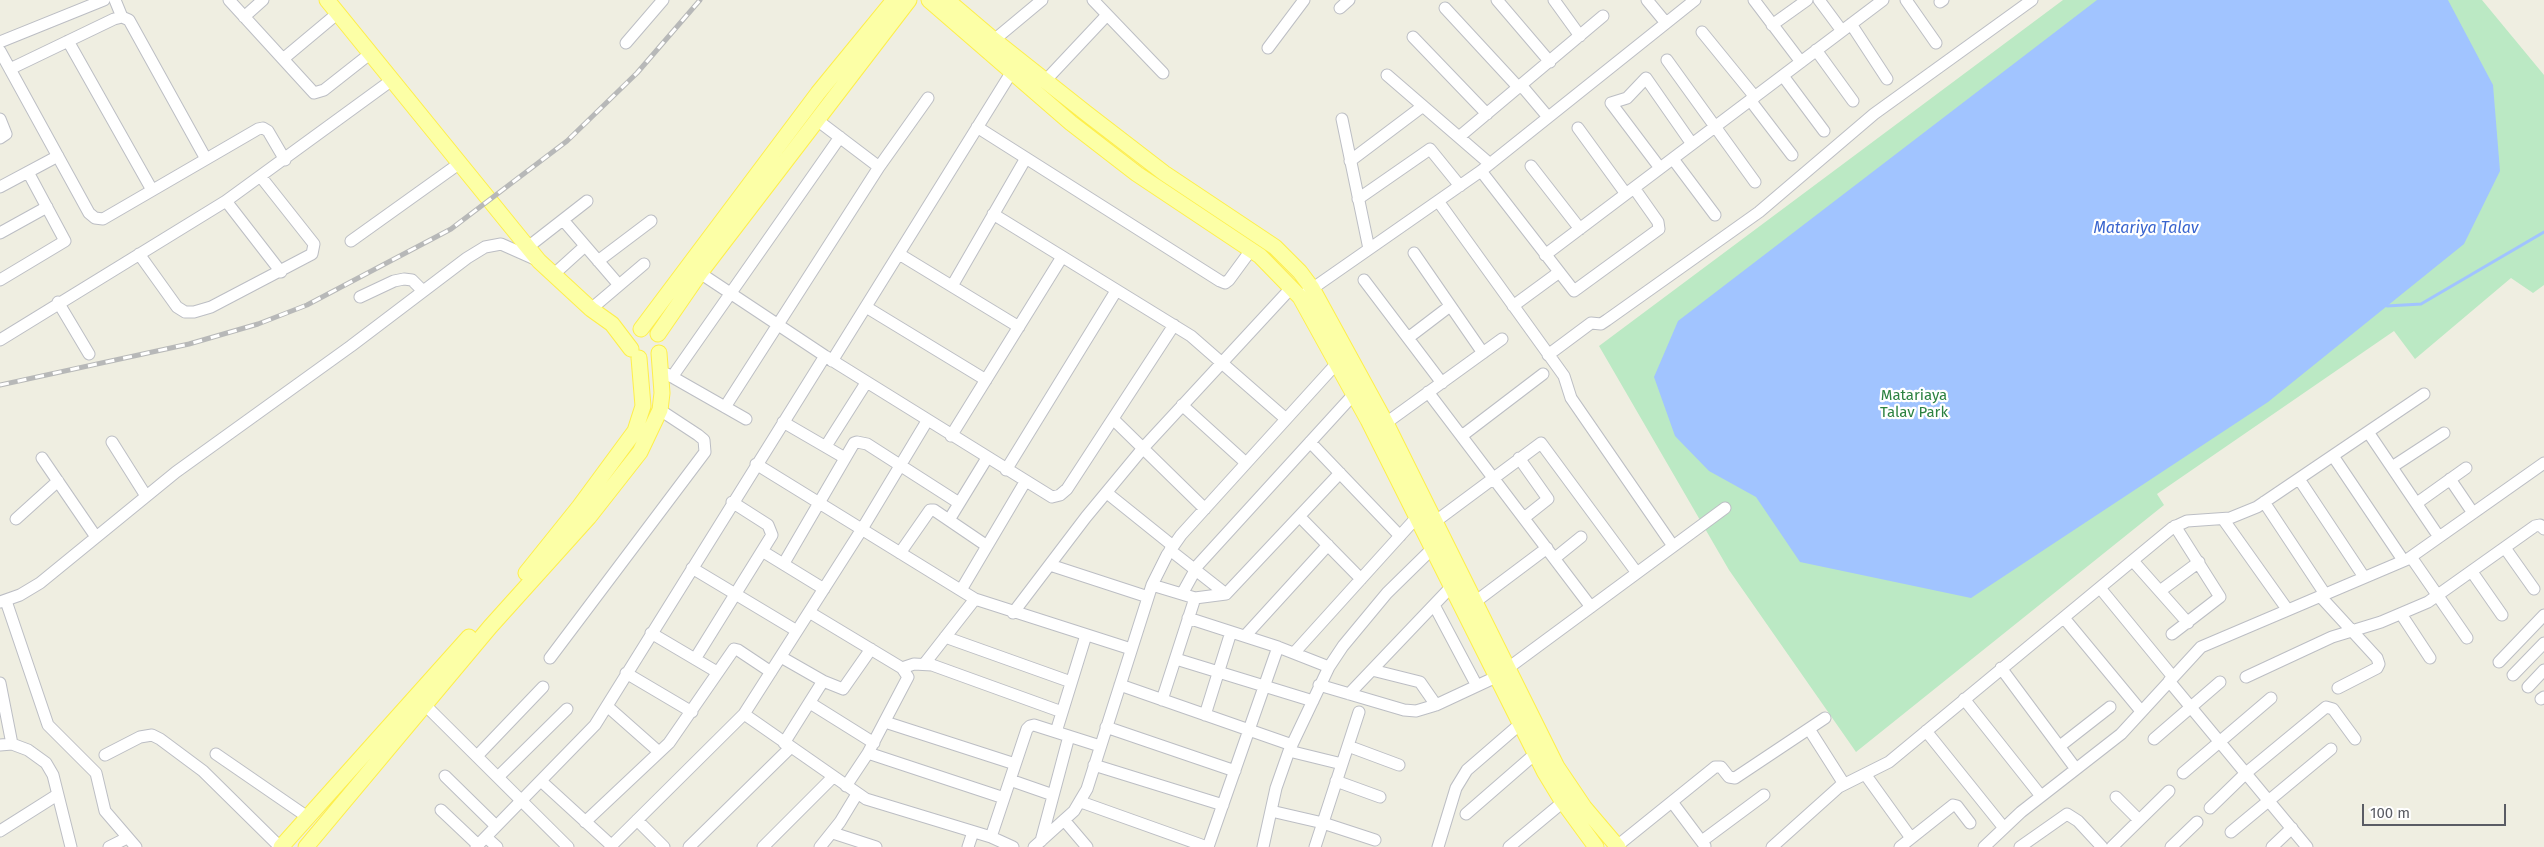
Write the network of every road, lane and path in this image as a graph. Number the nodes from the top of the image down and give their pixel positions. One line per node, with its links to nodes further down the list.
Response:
1 (104, 0): 25 (street)
2 (115, 0): 31 (street)
3 (229, 0): 32 (street)
4 (263, 0): 32 (street)
5 (328, 0): 28 (main road)
6 (663, 0): 42 (street)
7 (894, 0): 144 (main road)
8 (909, 0): 70 (main road)
9 (929, 0): 54 (main road)
10 (948, 0): 39 (main road)
11 (1042, 0): 39 (street)
12 (1093, 0): 29 (street)
13 (1304, 0): 44 (street)
14 (1349, 0): 26 (street)
15 (1497, 0): 51 (street)
16 (1554, 0): 37 (street)
17 (1647, 0): 33 (street)
18 (1695, 0): 33 (street)
19 (1754, 0): 34 (street)
20 (1807, 0): 34 (street)
21 (1819, 0): 35 (street)
22 (1883, 0): 35 (street)
23 (1906, 0): 43 (street)
24 (2032, 0): 153 (street)
25 (85, 3): 41 (street)
26 (1340, 8)
27 (1445, 8): 61 (street)
28 (338, 13): 47 (main road); 48 (street)
29 (1107, 15): 55 (street); 60 (street)
30 (1603, 16): 37 (street)
31 (122, 17): 40 (street); 83 (street)
32 (244, 17): 48 (street)
33 (1666, 23): 67 (street)
34 (1772, 25): 52 (street)
35 (1846, 28): 45 (street); 58 (street)
36 (1702, 32): 63 (street)
37 (1580, 36): 51 (street)
38 (1413, 37): 66 (street)
39 (994, 40): 49 (main road)
40 (68, 41): 53 (street); 96 (street)
41 (0, 42)
42 (626, 43)
43 (1936, 43)
44 (1268, 48)
45 (1816, 50): 52 (street); 64 (street)
46 (0, 51): 53 (street)
47 (371, 53): 48 (street); 59 (main road)
48 (283, 59)
49 (1019, 59): 54 (street); 60 (main road)
50 (1667, 60): 72 (street)
51 (1550, 62): 61 (street)
52 (1801, 62): 57 (street)
53 (10, 69): 80 (street)
54 (1011, 72): 71 (street); 113 (main road)
55 (1163, 73)
56 (1387, 75): 65 (street)
57 (1783, 76): 63 (street); 74 (street)
58 (1887, 79)
59 (392, 80): 84 (street); 86 (main road)
60 (1045, 81): 132 (main road)
61 (1520, 87): 66 (street); 67 (street)
62 (928, 98): 87 (street)
63 (1752, 99): 72 (street); 79 (street)
64 (1852, 100)
65 (1423, 106): 76 (street); 85 (street)
66 (1486, 114): 76 (street)
67 (1548, 117): 89 (street)
68 (0, 119): 77 (street)
69 (1342, 119): 85 (street)
70 (816, 120): 75 (street); 123 (main road)
71 (977, 127): 81 (street); 116 (street)
72 (1715, 127): 78 (street); 93 (street)
73 (1578, 128): 97 (street)
74 (1824, 131)
75 (840, 137): 87 (street); 133 (street)
76 (1459, 137): 89 (street)
77 (0, 138)
78 (1692, 144): 82 (street); 90 (street)
79 (1792, 155)
80 (58, 156): 91 (street); 96 (street)
81 (1026, 158): 103 (street); 113 (street)
82 (1673, 158): 90 (street); 104 (street)
83 (206, 159): 84 (street); 96 (street)
84 (285, 160): 92 (street)
85 (1350, 161): 98 (street)
86 (460, 163): 109 (street); 111 (main road)
87 (879, 166): 140 (street)
88 (1531, 166): 107 (street)
89 (1485, 167): 94 (street); 117 (street)
90 (1660, 168): 97 (street)
91 (28, 172): 95 (street); 102 (street)
92 (261, 177): 99 (street); 122 (street)
93 (1755, 182)
94 (1460, 186): 98 (street); 101 (street)
95 (0, 187)
96 (152, 190)
97 (1630, 191): 107 (street); 124 (street)
98 (1358, 199): 112 (street)
99 (226, 201): 115 (street); 122 (street)
100 (587, 201): 105 (street)
101 (1438, 201): 112 (street); 137 (street)
102 (47, 207): 108 (street); 126 (street)
103 (993, 214): 118 (street); 129 (street)
104 (1715, 215)
105 (563, 220): 110 (street); 111 (street)
106 (651, 221): 120 (street)
107 (1580, 229): 117 (street)
108 (0, 233)
109 (351, 241)
110 (585, 246): 120 (street); 125 (street)
111 (528, 247): 119 (main road)
112 (1369, 249): 132 (street)
113 (1251, 250): 132 (main road)
114 (1414, 253): 136 (street)
115 (139, 254): 122 (street); 135 (street)
116 (899, 254): 129 (street); 138 (street)
117 (1545, 255): 124 (street)
118 (1062, 257): 131 (street); 143 (street)
119 (539, 261): 125 (main road); 130 (street)
120 (598, 261): 128 (street)
121 (644, 264): 128 (street)
122 (281, 272)
123 (700, 273): 133 (street); 145 (main road)
124 (1558, 273): 137 (street)
125 (553, 275): 139 (main road)
126 (0, 280)
127 (1364, 280): 146 (street)
128 (619, 285): 139 (street)
129 (952, 286): 143 (street)
130 (423, 291): 134 (street); 201 (street)
131 (1116, 291): 142 (street); 193 (street)
132 (1301, 291): 155 (street); 156 (main road); 173 (main road)
133 (731, 292): 140 (street); 157 (street)
134 (360, 297)
135 (58, 302): 148 (street); 152 (street)
136 (1450, 306): 146 (street); 151 (street)
137 (1513, 306): 153 (street)
138 (866, 307): 154 (street); 159 (street)
139 (591, 309): 141 (main road)
140 (777, 323): 154 (street); 166 (street)
141 (612, 324): 144 (main road); 149 (main road)
142 (1174, 325): 155 (street); 169 (street)
143 (1019, 327): 159 (street)
144 (639, 330): 145 (main road); 149 (main road)
145 (658, 334): 150 (main road)
146 (1408, 338): 161 (street)
147 (1502, 339): 151 (street)
148 (0, 340)
149 (635, 353): 150 (main road); 323 (main road)
150 (658, 353): 157 (main road)
151 (1483, 353): 161 (street)
152 (88, 354)
153 (1548, 355): 227 (street)
154 (828, 359): 160 (street); 172 (street)
155 (1222, 362): 165 (street); 170 (street)
156 (1337, 363): 163 (main road); 170 (street)
157 (667, 373): 166 (street); 167 (main road)
158 (1544, 374): 176 (street)
159 (986, 380): 177 (street)
160 (866, 383): 171 (street); 180 (street)
161 (1442, 383): 162 (street)
162 (1428, 392): 173 (street); 176 (street)
163 (1354, 394): 179 (street); 211 (main road)
164 (2424, 394): 174 (street)
165 (1182, 406): 181 (street); 189 (street)
166 (725, 407): 168 (street)
167 (660, 410): 289 (street); 323 (main road)
168 (746, 419)
169 (1113, 419): 181 (street); 199 (street)
170 (1286, 419): 189 (street)
171 (927, 421): 177 (street); 190 (street)
172 (783, 422): 180 (street); 188 (street)
173 (1386, 423): 216 (main road)
174 (2368, 432): 182 (street); 191 (street)
175 (2444, 433): 191 (street)
176 (1463, 435): 195 (street)
177 (951, 436): 185 (street)
178 (112, 442): 201 (street)
179 (1310, 442): 194 (street); 240 (street)
180 (826, 446): 184 (street)
181 (1144, 447): 200 (street); 208 (street)
182 (2333, 456): 196 (street); 234 (street)
183 (42, 458): 198 (street)
184 (845, 458): 190 (street); 203 (street)
185 (987, 458): 193 (street); 205 (street)
186 (1519, 458): 195 (street); 212 (street); 242 (street)
187 (2544, 463): 209 (street)
188 (756, 464): 202 (street); 203 (street)
189 (1246, 464): 208 (street)
190 (900, 465): 205 (street); 218 (street)
191 (2392, 467): 206 (street)
192 (2466, 468): 197 (street)
193 (1006, 470): 199 (street)
194 (1340, 473): 210 (street); 220 (street)
195 (1492, 478): 212 (street); 216 (street)
196 (2299, 478): 204 (street); 243 (street)
197 (2450, 479): 206 (street); 209 (street)
198 (58, 481): 213 (street); 221 (street)
199 (1025, 482): 226 (street)
200 (1107, 493): 228 (street); 238 (street)
201 (146, 496): 221 (street)
202 (732, 502): 231 (street); 239 (street)
203 (819, 502): 218 (street); 237 (street)
204 (2264, 502): 214 (street); 255 (street)
205 (959, 503): 215 (street)
206 (2416, 503): 223 (street)
207 (1724, 508): 227 (street)
208 (1205, 509): 228 (street)
209 (2473, 513): 223 (street)
210 (1300, 517): 225 (street); 254 (street)
211 (1417, 517): 220 (street); 224 (main road)
212 (1524, 518): 229 (street)
213 (16, 519)
214 (2223, 519): 217 (street); 264 (street)
215 (949, 520): 226 (street); 232 (street)
216 (1436, 520): 224 (main road)
217 (2175, 526): 235 (street); 236 (street)
218 (862, 529): 232 (street); 248 (street)
219 (2544, 529): 230 (street)
220 (1400, 536): 244 (street)
221 (96, 537): 260 (street)
222 (1581, 537): 233 (street)
223 (2440, 537): 234 (street)
224 (1438, 543): 246 (main road); 261 (main road); 295 (street)
225 (1328, 545): 244 (street); 280 (street)
226 (987, 546): 250 (street)
227 (1673, 546): 242 (street)
228 (1172, 548): 240 (street); 245 (street)
229 (1548, 548): 233 (street); 261 (street)
230 (2505, 548): 241 (street); 249 (street)
231 (762, 551): 237 (street); 252 (street)
232 (900, 553): 250 (street)
233 (1555, 558): 263 (street)
234 (2407, 558): 243 (street); 256 (street)
235 (2133, 561): 247 (street); 251 (street)
236 (2199, 562): 251 (street); 272 (street)
237 (784, 563): 248 (street)
238 (1050, 565): 257 (street); 266 (street)
239 (692, 568): 252 (street); 276 (street)
240 (1195, 569): 253 (street); 254 (street)
241 (2472, 572): 256 (street); 268 (street)
242 (1638, 573): 263 (street)
243 (2364, 577): 255 (street)
244 (1361, 578): 287 (street)
245 (1152, 585): 253 (street); 257 (street)
246 (1452, 587): 262 (street); 303 (main road)
247 (2100, 588): 271 (street); 307 (street)
248 (824, 589): 265 (street)
249 (2534, 589)
250 (961, 590): 259 (street)
251 (2160, 591): 272 (street)
252 (736, 594): 273 (street); 291 (street)
253 (1182, 594): 258 (street)
254 (1226, 594): 258 (street)
255 (2322, 594): 264 (street); 274 (street)
256 (2438, 597): 267 (street); 282 (street)
257 (1148, 598): 286 (street)
258 (1195, 598): 270 (street)
259 (975, 599): 266 (street); 281 (street)
260 (3, 601): 415 (street)
261 (1475, 602): 303 (main road)
262 (1434, 605): 298 (street); 315 (street)
263 (1591, 607): 303 (street)
264 (2287, 610): 307 (street)
265 (809, 612): 273 (street); 285 (street)
266 (1013, 613): 279 (street)
267 (2401, 614): 274 (street); 290 (street)
268 (2502, 615)
269 (2544, 616): 278 (street)
270 (1188, 618): 275 (street); 292 (street)
271 (2064, 618): 297 (street); 331 (street)
272 (2188, 623): 277 (street)
273 (797, 631): 288 (street)
274 (2353, 631): 306 (street); 318 (street)
275 (1232, 632): 280 (street); 302 (street)
276 (651, 633): 291 (street); 304 (street)
277 (2172, 634)
278 (2526, 634): 284 (street); 293 (street)
279 (1086, 635): 286 (street); 309 (street)
280 (1245, 636): 283 (street)
281 (945, 637): 294 (street); 309 (street)
282 (2467, 638)
283 (1278, 647): 287 (street); 314 (street)
284 (2543, 647): 305 (street)
285 (872, 649): 296 (street); 308 (street)
286 (1131, 649): 312 (street)
287 (1294, 653): 295 (street)
288 (781, 657): 301 (street); 308 (street)
289 (550, 658)
290 (2430, 658)
291 (695, 659): 300 (street)
292 (1176, 659): 302 (street); 322 (street)
293 (2499, 662)
294 (924, 664): 296 (street); 333 (street)
295 (1329, 667): 313 (street)
296 (902, 668): 339 (street)
297 (2001, 668): 321 (street); 353 (street)
298 (1372, 670): 319 (street); 326 (street)
299 (2544, 670): 317 (street)
300 (717, 672): 301 (street); 332 (street)
301 (771, 672): 335 (street)
302 (1218, 672): 314 (street); 336 (street)
303 (1502, 672): 315 (street); 338 (main road)
304 (626, 673): 327 (street); 332 (street)
305 (2513, 675)
306 (2246, 677)
307 (2171, 679): 329 (street); 331 (street)
308 (823, 681): 325 (street)
309 (1072, 682): 333 (street)
310 (2220, 682): 329 (street)
311 (0, 683): 349 (street)
312 (1120, 685): 322 (street); 340 (street)
313 (1319, 685): 319 (street); 324 (street)
314 (1264, 686): 324 (street); 342 (street)
315 (1477, 686): 326 (street)
316 (543, 687): 361 (street)
317 (2528, 687)
318 (2338, 688)
319 (1349, 694): 326 (street)
320 (2271, 698): 348 (street)
321 (1964, 699): 343 (street); 384 (street)
322 (1162, 700): 336 (street)
323 (421, 701): 361 (street); 398 (main road); 421 (main road)
324 (1313, 701): 355 (street)
325 (810, 703): 350 (street); 354 (street)
326 (1436, 705)
327 (607, 706): 357 (street); 375 (street)
328 (2110, 707): 353 (street)
329 (2191, 707): 346 (street); 348 (street)
330 (567, 709): 372 (street)
331 (2142, 711): 366 (street)
332 (692, 712): 357 (street)
333 (1062, 712): 344 (street)
334 (1359, 712): 352 (street)
335 (744, 714): 350 (street); 399 (street)
336 (1205, 715): 342 (street)
337 (1825, 718): 341 (street)
338 (1525, 720): 359 (main road); 386 (main road); 443 (street)
339 (886, 722): 354 (street); 362 (street)
340 (1106, 727): 351 (street); 367 (street)
341 (1809, 729): 377 (street); 392 (street)
342 (1249, 730): 355 (street); 367 (street)
343 (1926, 731): 370 (street); 407 (street)
344 (1056, 732): 345 (street); 362 (street)
345 (1069, 736): 351 (street); 381 (street)
346 (2154, 739)
347 (2355, 739): 369 (street)
348 (2219, 741): 368 (street); 369 (street)
349 (6, 745): 382 (street)
350 (787, 745): 373 (street); 433 (street)
351 (1100, 746): 364 (street)
352 (1348, 746): 363 (street); 365 (street)
353 (2060, 746): 366 (street)
354 (871, 748): 378 (street); 388 (street)
355 (1290, 748): 363 (street); 396 (street)
356 (2331, 749): 390 (street)
357 (659, 752): 402 (street)
358 (216, 754): 398 (street)
359 (1535, 754): 386 (main road); 397 (street)
360 (105, 755): 428 (street)
361 (477, 756): 372 (street)
362 (1016, 764): 374 (street)
363 (1342, 764): 376 (street)
364 (1094, 765): 391 (street); 393 (street)
365 (1399, 765)
366 (2076, 769): 384 (street)
367 (1234, 771): 393 (street)
368 (2183, 773)
369 (2246, 773): 390 (street); 394 (street)
370 (1864, 774): 377 (street); 420 (street)
371 (445, 776): 406 (street)
372 (498, 777): 389 (street)
373 (833, 777): 378 (street); 434 (street)
374 (1010, 780): 381 (street); 388 (street)
375 (540, 781): 389 (street); 402 (street)
376 (1336, 781): 385 (street); 405 (street)
377 (1844, 784): 445 (street)
378 (846, 786): 380 (street)
379 (2169, 791): 401 (street)
380 (857, 794): 411 (street); 413 (street)
381 (1053, 794): 418 (street)
382 (57, 795): 410 (street); 425 (street)
383 (1764, 795): 419 (street)
384 (2041, 796): 407 (street)
385 (1380, 797)
386 (1569, 797): 422 (main road); 424 (main road); 444 (street)
387 (2116, 797): 401 (street)
388 (1004, 798): 414 (street)
389 (522, 800): 406 (street); 431 (street)
390 (2268, 800): 408 (street); 412 (street)
391 (1081, 802): 400 (street); 440 (street)
392 (1672, 802): 419 (street); 424 (street)
393 (1223, 805): 440 (street)
394 (2210, 808)
395 (441, 810): 417 (street)
396 (1271, 811): 405 (street); 441 (street)
397 (1466, 814)
398 (309, 818): 409 (main road)
399 (637, 820): 423 (street); 432 (street)
400 (1064, 820): 418 (street); 439 (street)
401 (2139, 820): 449 (street)
402 (585, 822): 423 (street)
403 (2197, 822): 450 (street)
404 (1970, 823): 420 (street)
405 (1323, 824): 416 (street); 442 (street)
406 (496, 826): 417 (street)
407 (2004, 828): 446 (street)
408 (2292, 828): 451 (street); 452 (street)
409 (298, 829): 428 (main road); 429 (main road)
410 (0, 831)
411 (973, 832): 414 (street); 437 (street)
412 (2231, 832)
413 (833, 833): 435 (street); 436 (street)
414 (991, 837): 438 (street)
415 (127, 838): 426 (street); 427 (street)
416 (1375, 840)
417 (480, 843): 430 (street)
418 (1038, 844)
419 (1704, 844)
420 (1905, 844)
421 (307, 845)
422 (1590, 845)
423 (610, 846)
424 (1617, 846)
425 (71, 847)
426 (109, 847)
427 (136, 847)
428 (281, 847)
429 (289, 847)
430 (496, 847)
431 (568, 847)
432 (664, 847)
433 (688, 847)
434 (763, 847)
435 (820, 847)
436 (876, 847)
437 (968, 847)
438 (1013, 847)
439 (1087, 847)
440 (1208, 847)
441 (1263, 847)
442 (1315, 847)
443 (1438, 847)
444 (1509, 847)
445 (1772, 847)
446 (1984, 847)
447 (2020, 847): 448 (street)
448 (2102, 847)
449 (2112, 847)
450 (2171, 847)
451 (2272, 847)
452 (2307, 847)

